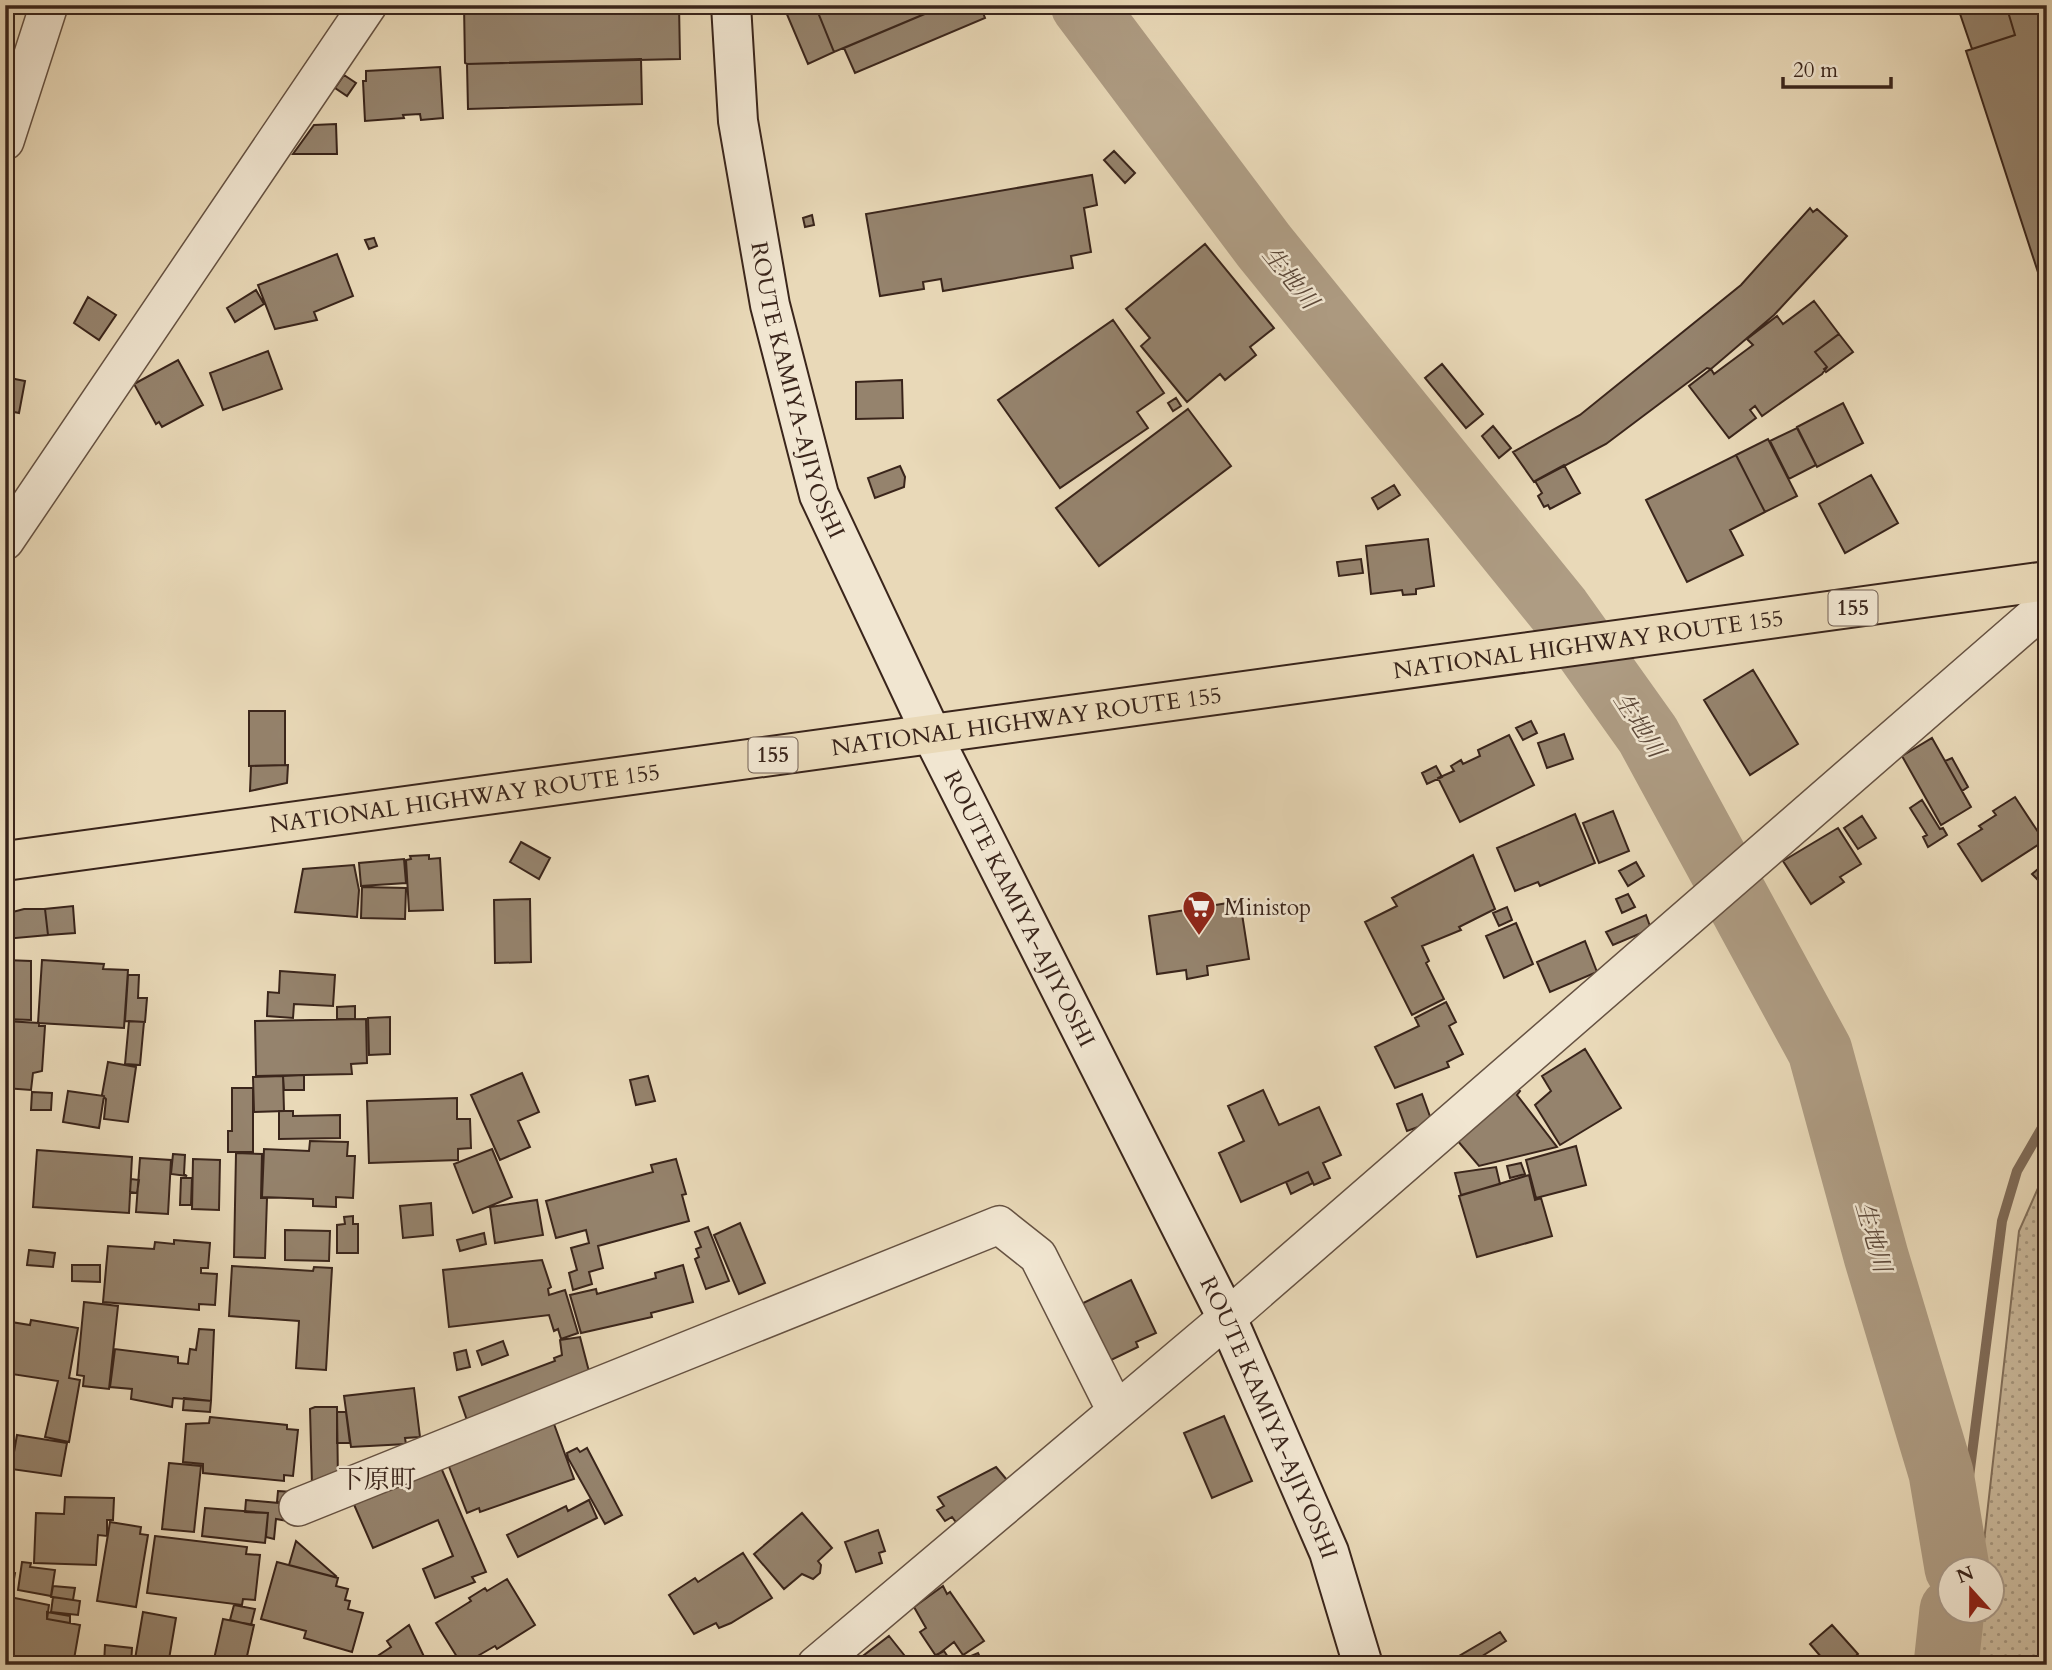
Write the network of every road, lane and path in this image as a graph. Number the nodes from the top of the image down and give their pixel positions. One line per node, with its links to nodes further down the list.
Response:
1 (49, 5): 4 (street)
2 (368, 5): 5 (street)
3 (731, 5): 8 (main road, ROUTE KAMIYA-AJIYOSHI)
4 (5, 141)
5 (5, 541)
6 (2047, 581): 8 (highway, NATIONAL HIGHWAY ROUTE 155 / 155)
7 (2047, 604): 10 (street)
8 (931, 733): 9 (highway, NATIONAL HIGHWAY ROUTE 155 / 155); 10 (main road, ROUTE KAMIYA-AJIYOSHI)
9 (5, 861)
10 (1227, 1318): 11 (street); 14 (main road, ROUTE KAMIYA-AJIYOSHI)
11 (1116, 1411): 12 (street); 13 (street)
12 (298, 1507)
13 (816, 1665)
14 (1363, 1665)

